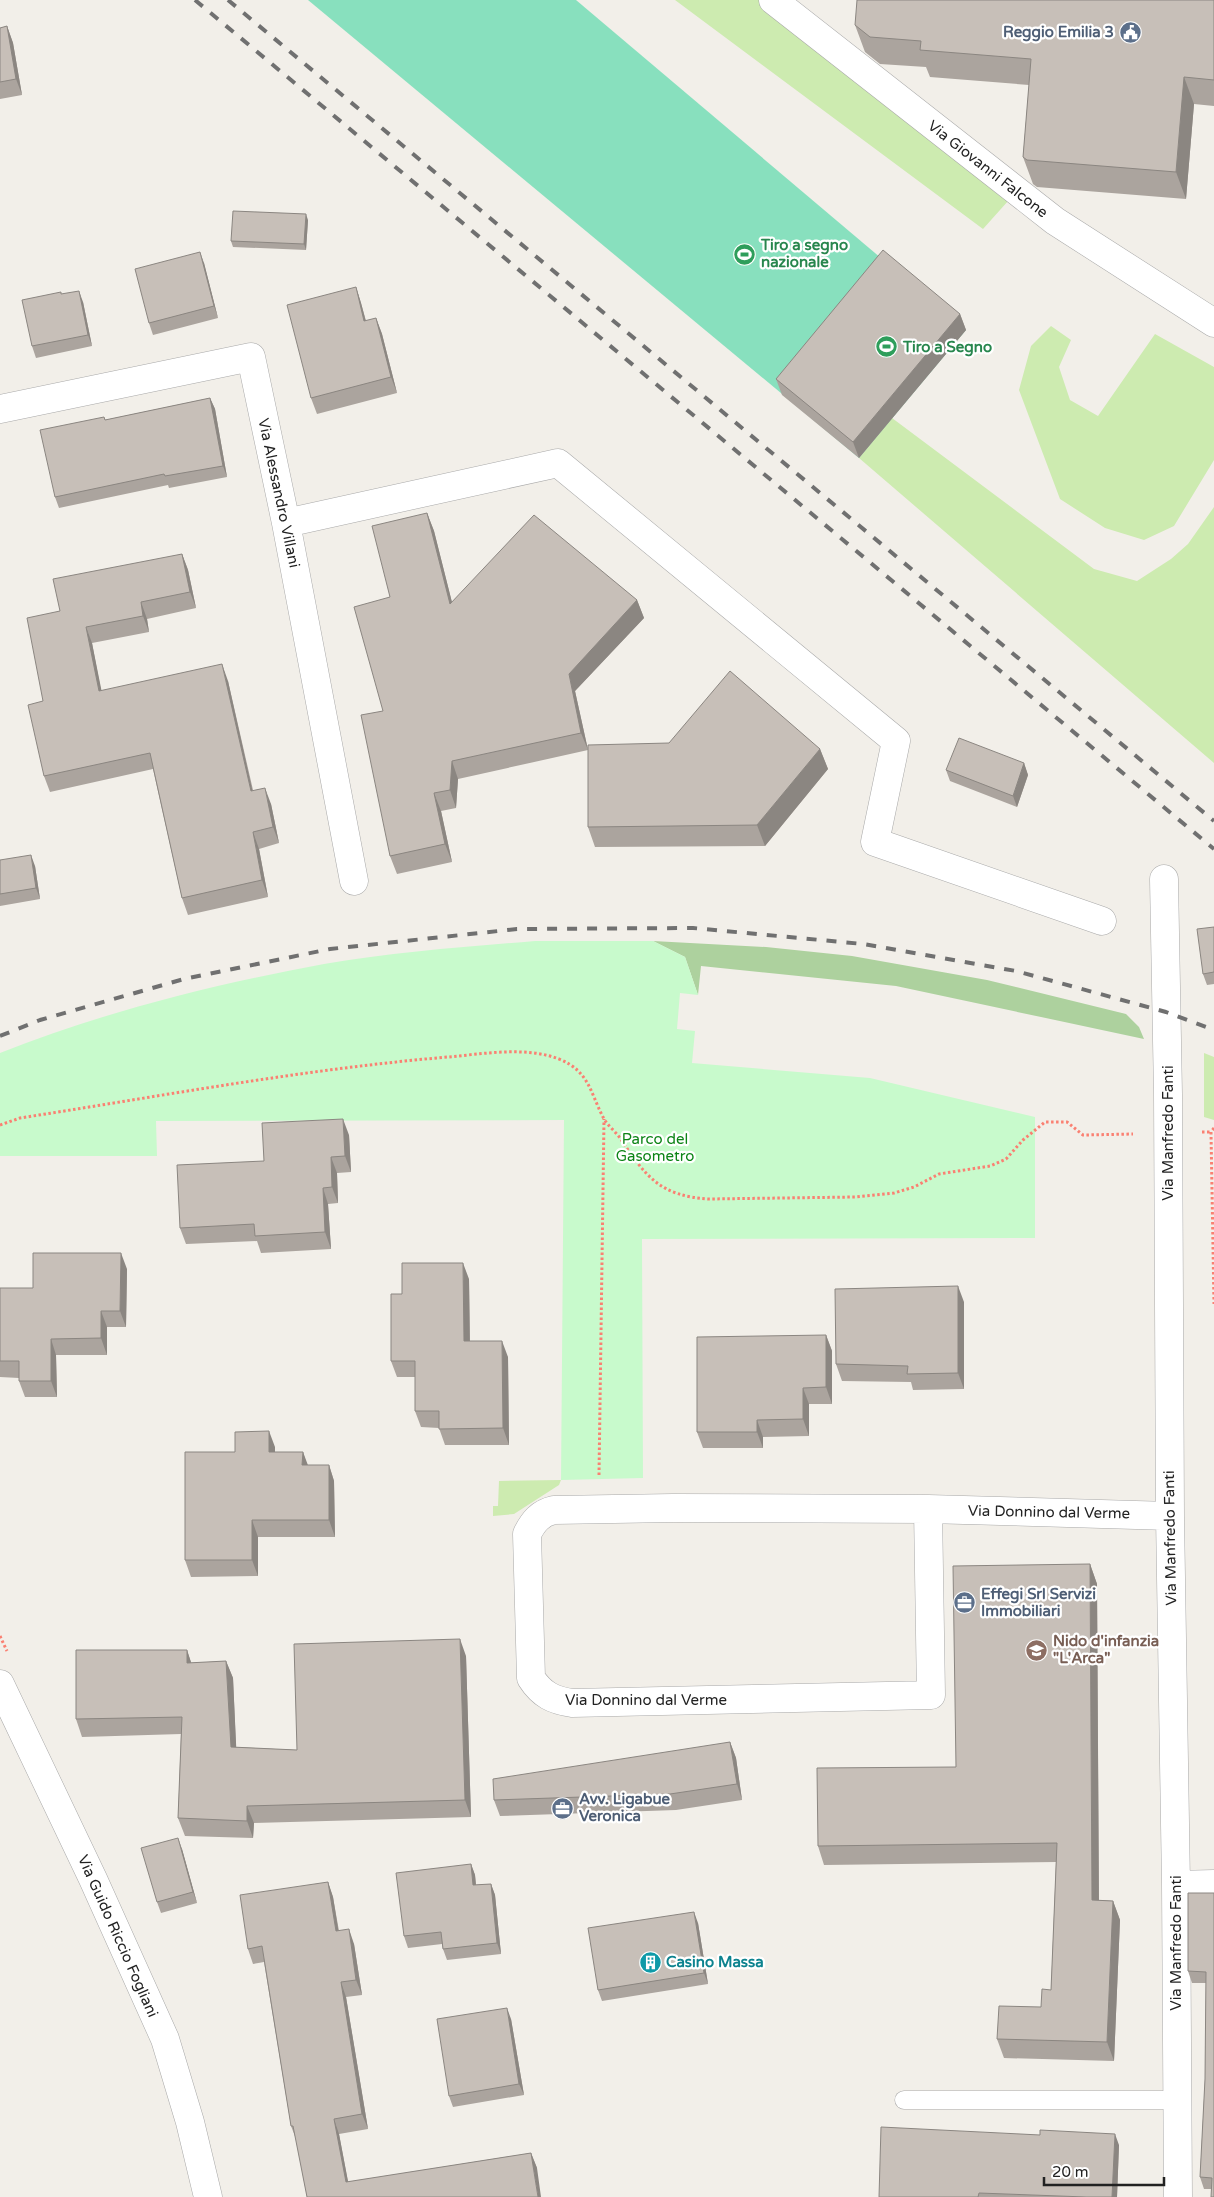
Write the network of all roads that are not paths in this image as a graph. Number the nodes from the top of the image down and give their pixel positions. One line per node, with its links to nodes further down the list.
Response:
1 (773, 0): 2 (street, Via Giovanni Falcone)
2 (1214, 323)
3 (0, 410): 4 (street, Via Alessandro Villani)
4 (286, 523): 6 (street, Via Alessandro Villani); 7 (street)
5 (1164, 879): 9 (street, Via Manfredo Fanti)
6 (354, 881)
7 (1102, 920)
8 (928, 1509): 8 (street, Via Donnino dal Verme); 9 (street, Via Donnino dal Verme)
9 (1170, 1516): 12 (street, Via Manfredo Fanti)
10 (0, 1684): 15 (street, Via Guido Riccio Fogliani)
11 (1214, 1884): 12 (street)
12 (1176, 1885): 14 (street, Via Manfredo Fanti)
13 (904, 2100): 14 (lane)
14 (1176, 2100): 16 (street, Via Manfredo Fanti)
15 (208, 2197)
16 (1178, 2197)

